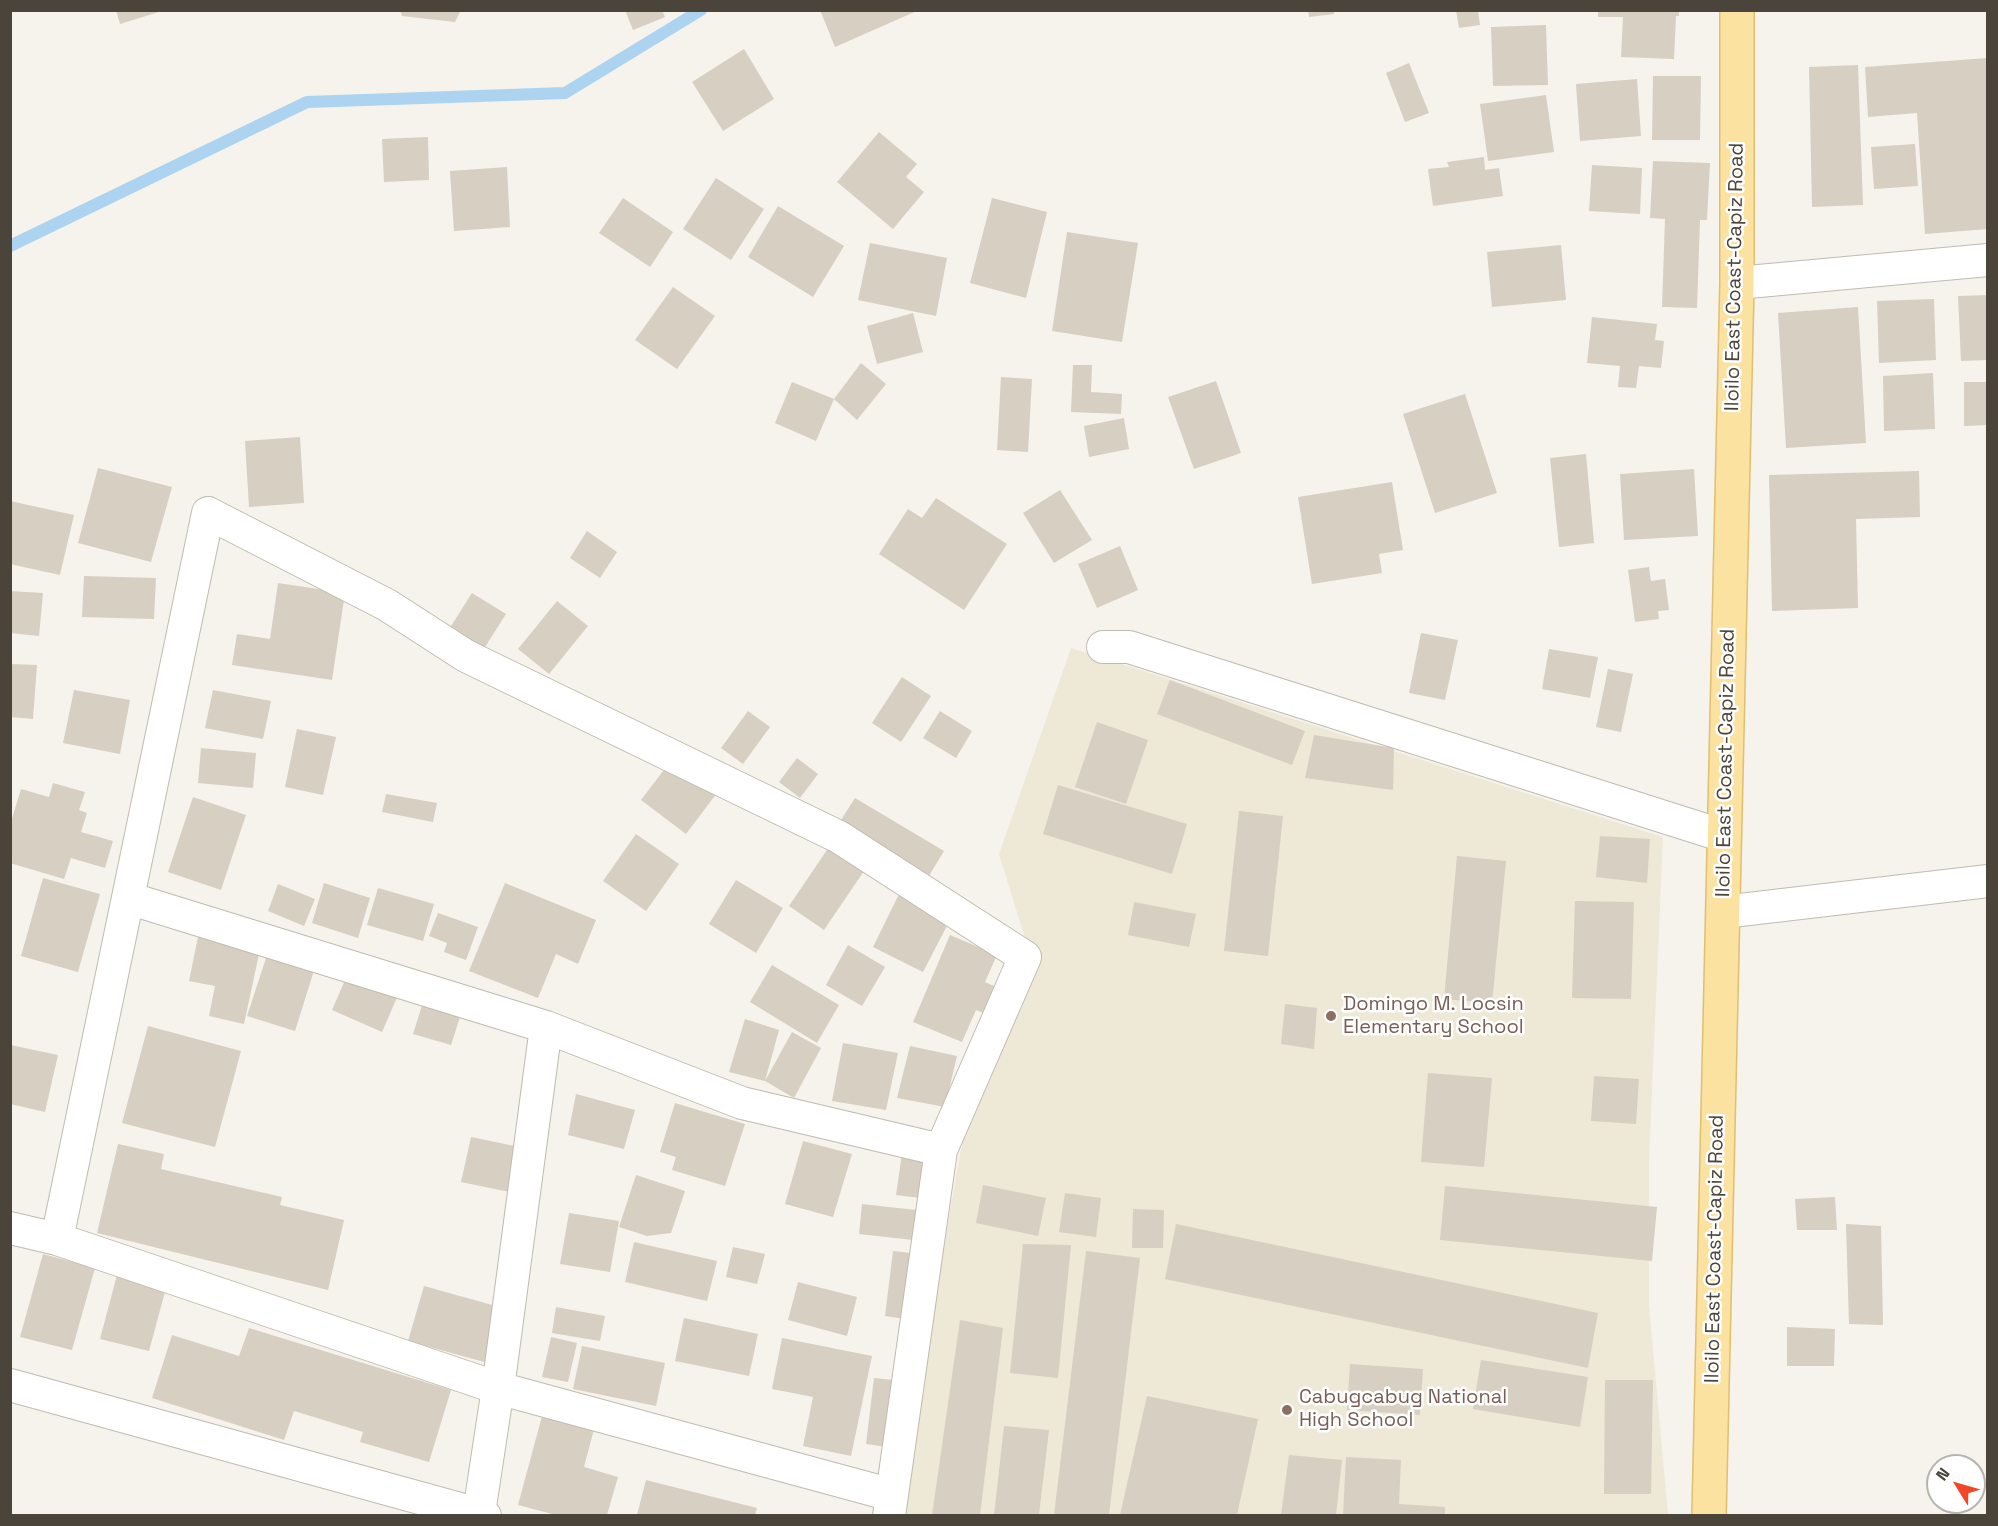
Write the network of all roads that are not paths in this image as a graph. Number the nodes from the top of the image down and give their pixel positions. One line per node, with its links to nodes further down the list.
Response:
1 (1737, 10): 3 (main road, Iloilo East Coast-Capiz Road)
2 (1988, 260): 3 (street)
3 (1737, 283): 5 (main road, Iloilo East Coast-Capiz Road)
4 (1103, 647): 5 (street)
5 (1724, 836): 8 (main road, Iloilo East Coast-Capiz Road)
6 (1988, 881): 8 (street)
7 (128, 898): 9 (street); 10 (street); 12 (street)
8 (1723, 912): 17 (main road, Iloilo East Coast-Capiz Road)
9 (546, 1027): 10 (street); 14 (street)
10 (941, 1149): 15 (street)
11 (10, 1228): 12 (street)
12 (57, 1239): 14 (street)
13 (10, 1385): 16 (street)
14 (498, 1388): 15 (street); 16 (street)
15 (890, 1505)
16 (482, 1514)
17 (1709, 1515)

